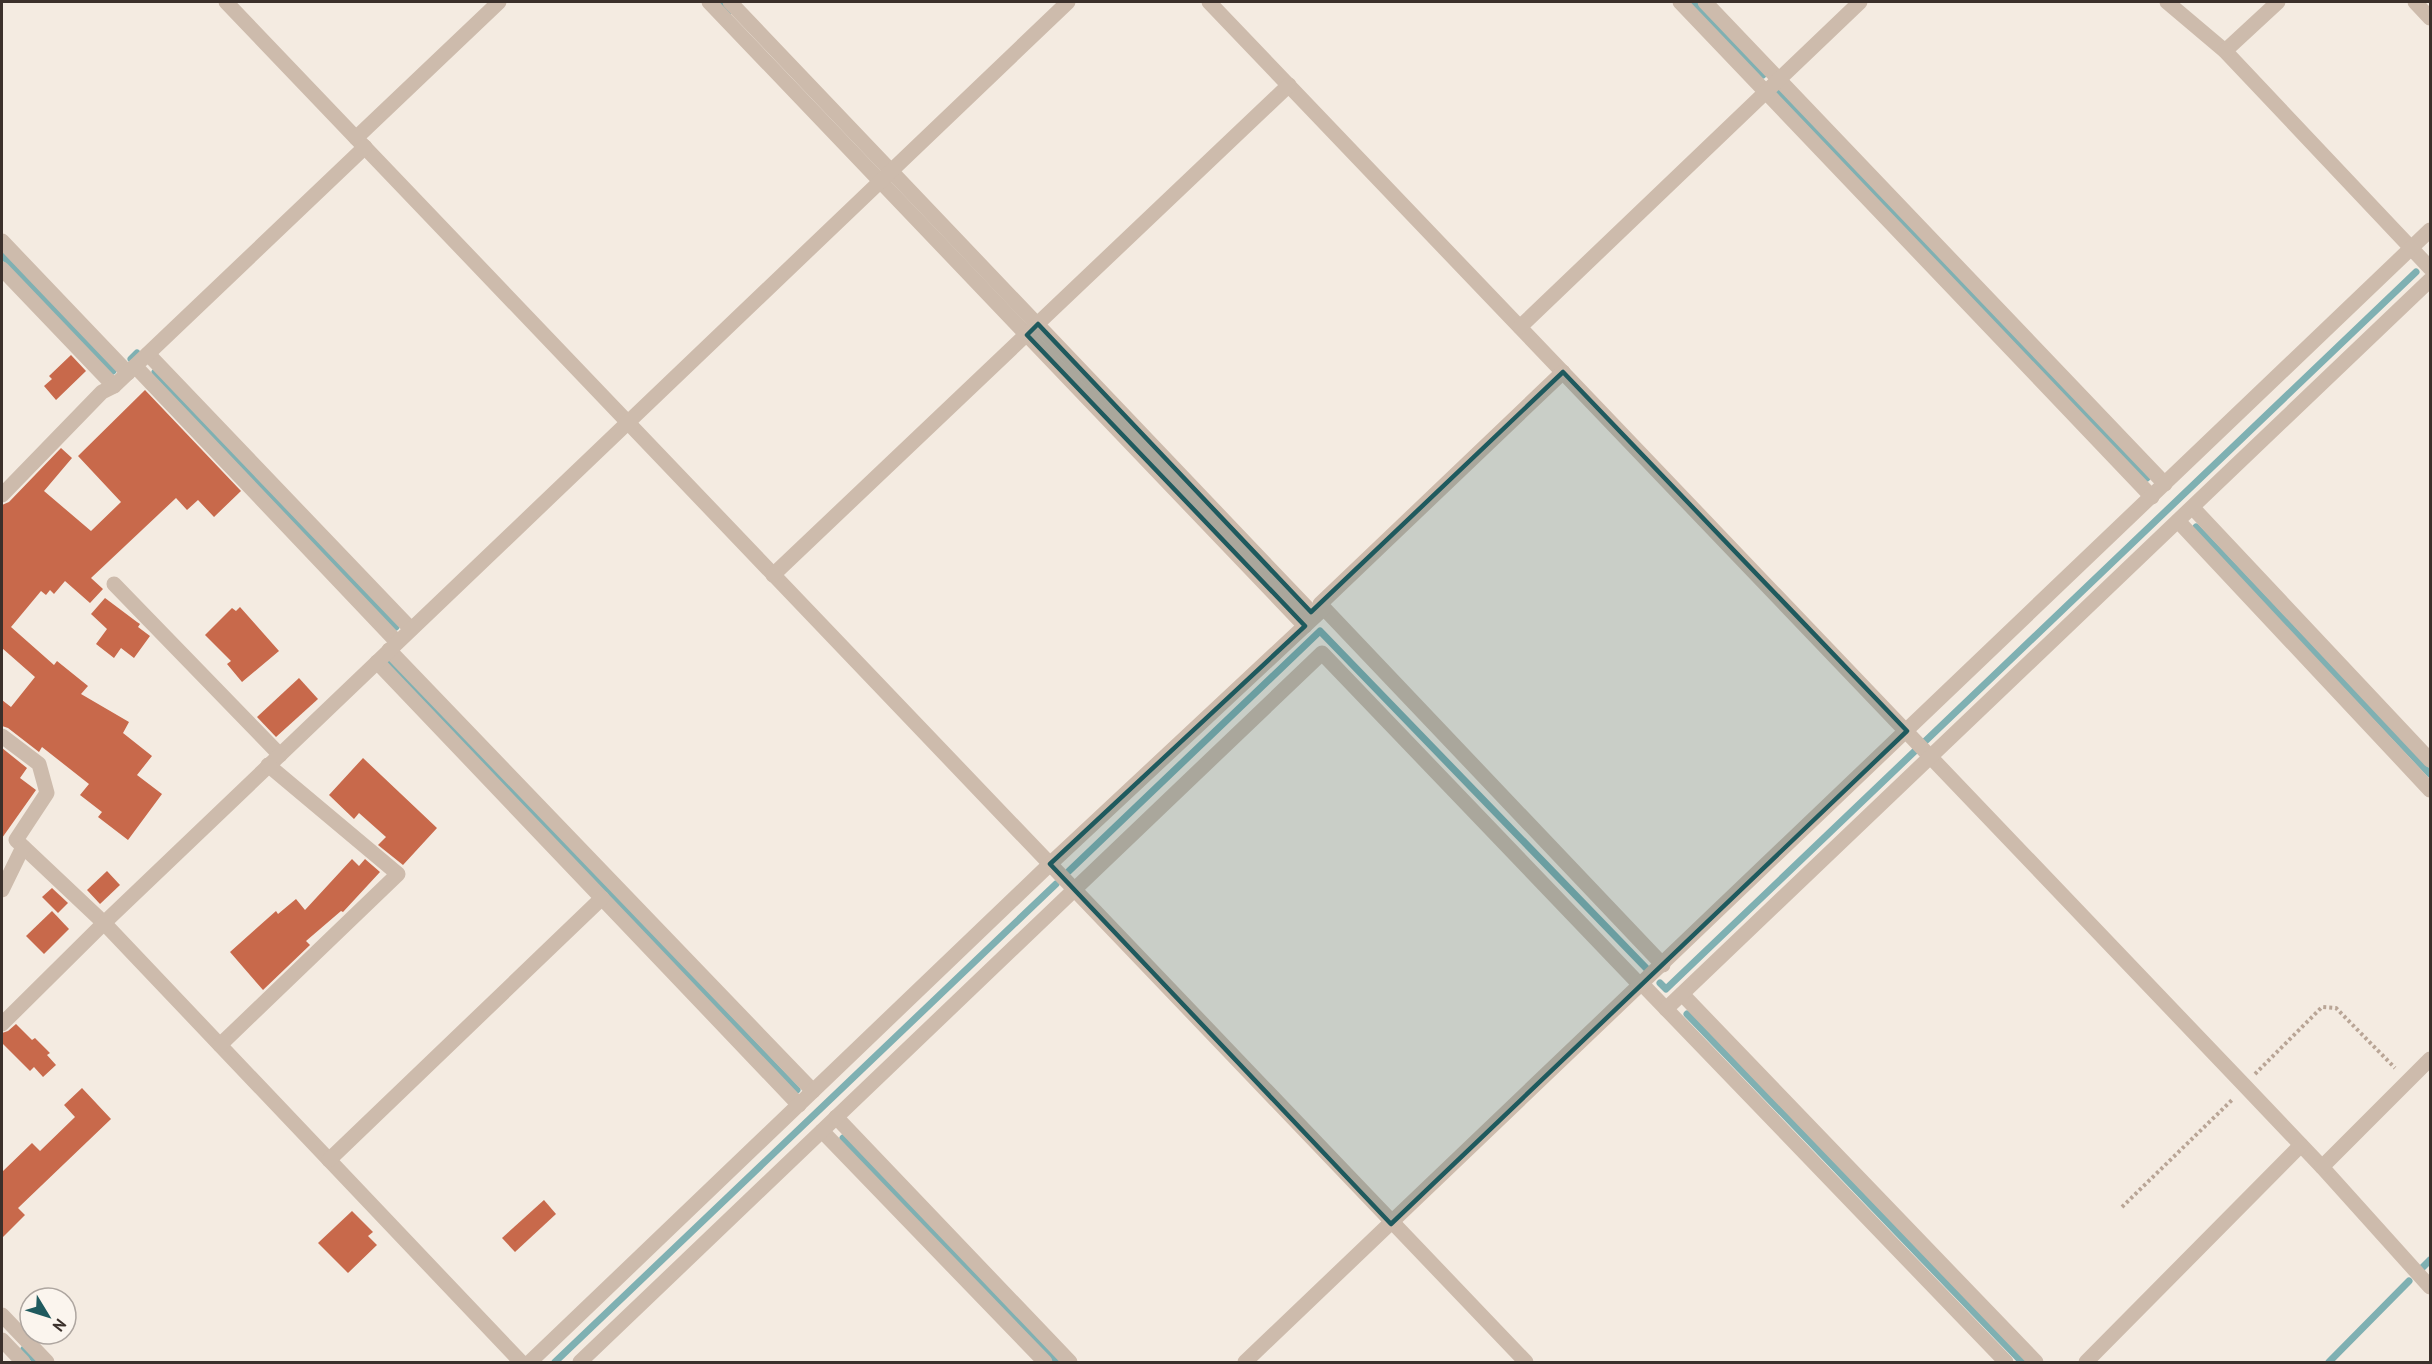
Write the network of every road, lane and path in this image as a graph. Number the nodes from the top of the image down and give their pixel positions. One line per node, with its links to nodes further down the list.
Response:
1 (226, 2): 18 (street)
2 (498, 2): 18 (street)
3 (709, 2): 19 (street)
4 (730, 2): 19 (street)
5 (1068, 2): 19 (street)
6 (1209, 2): 16 (street)
7 (1680, 2): 17 (street)
8 (1705, 2): 15 (street)
9 (1860, 2): 15 (street)
10 (2167, 2): 14 (street)
11 (2278, 2): 14 (street)
12 (2415, 2): 13 (street)
13 (2430, 18)
14 (2225, 51): 22 (street)
15 (1779, 79): 17 (street); 33 (street)
16 (1289, 86): 26 (street); 27 (street)
17 (1766, 91): 26 (street); 35 (street)
18 (360, 142): 28 (street); 32 (street)
19 (886, 176): 27 (street); 32 (street)
20 (2430, 230): 22 (street)
21 (2, 241): 29 (street)
22 (2412, 248): 23 (street); 33 (street)
23 (2430, 268)
24 (2, 269): 31 (street)
25 (2430, 280): 36 (street)
26 (1520, 327): 30 (street)
27 (1032, 329): 38 (street); 40 (street)
28 (147, 354): 29 (street); 41 (street)
29 (131, 370): 31 (street); 42 (street)
30 (1563, 372): 40 (street); 44 (street)
31 (114, 386): 34 (street)
32 (626, 423): 38 (street); 41 (street)
33 (2165, 484): 35 (street)
34 (2, 495)
35 (2152, 497): 44 (street)
36 (2193, 508): 37 (street); 48 (street)
37 (2178, 521): 46 (street); 49 (street)
38 (773, 575): 51 (street)
39 (114, 584): 47 (street)
40 (1315, 617): 51 (street); 56 (street)
41 (411, 629): 42 (street)
42 (393, 646): 43 (street); 65 (street)
43 (377, 662): 47 (street); 54 (street)
44 (1911, 735): 46 (street); 56 (street)
45 (2, 736): 50 (street)
46 (1929, 754): 58 (street); 64 (street)
47 (274, 760): 55 (street); 61 (street)
48 (2430, 760)
49 (2430, 790)
50 (13, 852): 53 (street); 55 (street)
51 (1050, 864): 52 (street); 65 (street)
52 (1075, 889): 57 (street); 67 (street); 73 (street)
53 (2, 890)
54 (602, 898): 66 (street); 70 (street)
55 (104, 923): 60 (street); 61 (street)
56 (1663, 965): 57 (street)
57 (1641, 985): 59 (street); 73 (street)
58 (1682, 994): 59 (street); 87 (street)
59 (1666, 1009): 86 (street)
60 (2, 1024)
61 (220, 1045): 70 (street)
62 (2430, 1059): 63 (street)
63 (2408, 1081): 64 (path); 71 (street)
64 (2245, 1086): 69 (street); 72 (path)
65 (813, 1091): 66 (street)
66 (799, 1105): 80 (street)
67 (836, 1117): 68 (street); 83 (street)
68 (822, 1131): 81 (street); 82 (street)
69 (2301, 1145): 71 (street); 88 (street)
70 (329, 1160): 79 (street)
71 (2322, 1167): 74 (street)
72 (2122, 1207)
73 (1392, 1224): 84 (street); 85 (street)
74 (2430, 1287)
75 (2, 1315): 78 (street)
76 (2, 1340): 77 (street)
77 (23, 1362)
78 (47, 1362)
79 (521, 1362)
80 (530, 1362)
81 (580, 1362)
82 (1045, 1362)
83 (1070, 1362)
84 (1245, 1362)
85 (1526, 1362)
86 (2006, 1362)
87 (2036, 1362)
88 (2086, 1362)

